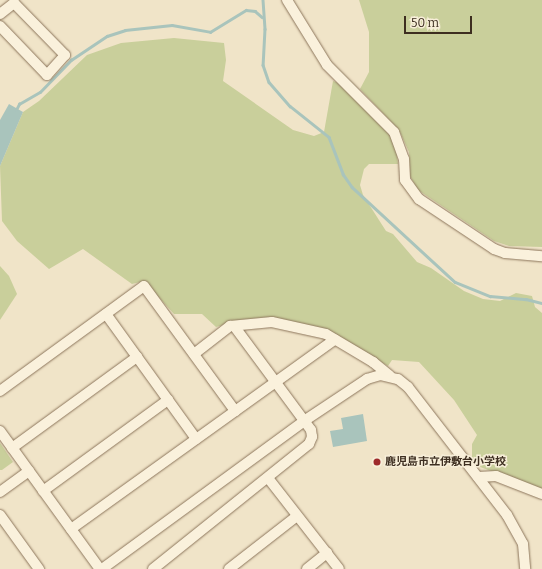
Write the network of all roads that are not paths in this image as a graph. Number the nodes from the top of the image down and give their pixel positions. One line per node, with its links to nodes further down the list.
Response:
1 (287, 0): 4 (street)
2 (0, 14): 3 (street)
3 (0, 26)
4 (542, 256)
5 (106, 314): 8 (street); 9 (street); 12 (street)
6 (234, 326): 7 (street); 8 (street); 11 (street)
7 (335, 339): 10 (street); 11 (street)
8 (194, 354): 14 (street)
9 (137, 357): 13 (street); 18 (street)
10 (390, 376): 15 (street); 20 (street)
11 (276, 381): 14 (street); 15 (street)
12 (0, 391)
13 (168, 400): 17 (street); 22 (street)
14 (235, 411): 17 (street)
15 (304, 421): 21 (street); 30 (street)
16 (0, 431): 18 (street)
17 (196, 439): 27 (street)
18 (12, 448): 19 (street)
19 (29, 471): 22 (street); 23 (street)
20 (478, 477): 24 (street); 35 (street)
21 (268, 478): 26 (street); 31 (street)
22 (43, 491): 27 (street)
23 (0, 492)
24 (542, 494)
25 (0, 515): 29 (street)
26 (297, 516): 28 (street); 32 (street)
27 (71, 530): 30 (street)
28 (327, 554): 33 (street); 34 (street)
29 (38, 569)
30 (101, 569)
31 (153, 569)
32 (229, 569)
33 (307, 569)
34 (339, 569)
35 (525, 569)

